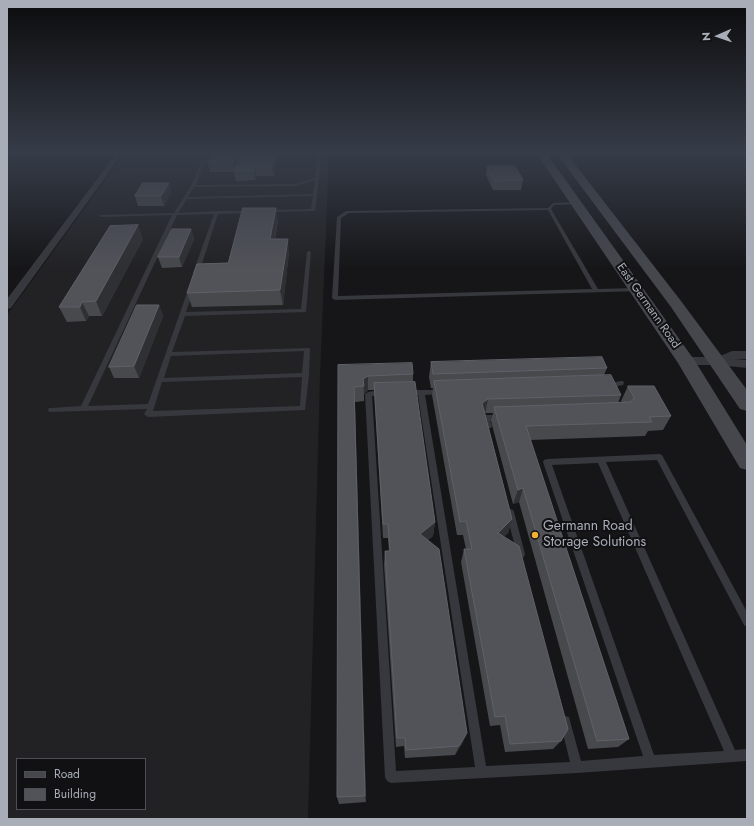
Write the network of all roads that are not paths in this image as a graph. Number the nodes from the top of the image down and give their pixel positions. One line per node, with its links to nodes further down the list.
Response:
1 (91, 193): 18 (street)
2 (189, 193): 7 (lane)
3 (569, 193): 8 (main road, East Germann Road)
4 (591, 193): 6 (main road, East Germann Road)
5 (315, 195): 7 (lane); 10 (lane)
6 (593, 195): 8 (main road); 23 (main road, East Germann Road)
7 (185, 198): 13 (lane)
8 (573, 199): 9 (lane); 16 (main road, East Germann Road)
9 (549, 209): 17 (lane); 17 (lane)
10 (261, 211)
11 (217, 212): 12 (lane); 13 (lane); 19 (lane)
12 (254, 212)
13 (175, 214): 14 (lane); 33 (lane)
14 (101, 216)
15 (309, 252): 19 (lane)
16 (638, 290): 17 (lane); 22 (main road, East Germann Road)
17 (596, 291)
18 (7, 306)
19 (182, 314): 20 (lane)
20 (168, 354): 25 (lane); 26 (lane)
21 (747, 354): 23 (street)
22 (686, 361): 23 (street); 38 (main road, East Germann Road)
23 (718, 361): 24 (street); 31 (main road, East Germann Road)
24 (747, 364)
25 (306, 375): 26 (lane); 32 (lane)
26 (160, 380): 32 (lane)
27 (621, 384): 28 (lane)
28 (606, 388)
29 (452, 391): 30 (lane)
30 (421, 392): 47 (lane); 47 (lane)
31 (747, 404)
32 (151, 406): 33 (lane)
33 (83, 409): 34 (lane)
34 (51, 410)
35 (508, 417): 36 (lane)
36 (489, 433)
37 (601, 460): 41 (lane); 44 (lane); 45 (lane)
38 (747, 462)
39 (507, 502): 40 (lane)
40 (523, 562)
41 (747, 622)
42 (563, 714): 46 (lane)
43 (747, 755): 44 (lane)
44 (732, 756): 45 (lane)
45 (650, 761): 46 (lane)
46 (577, 767): 47 (lane)
47 (481, 771)

